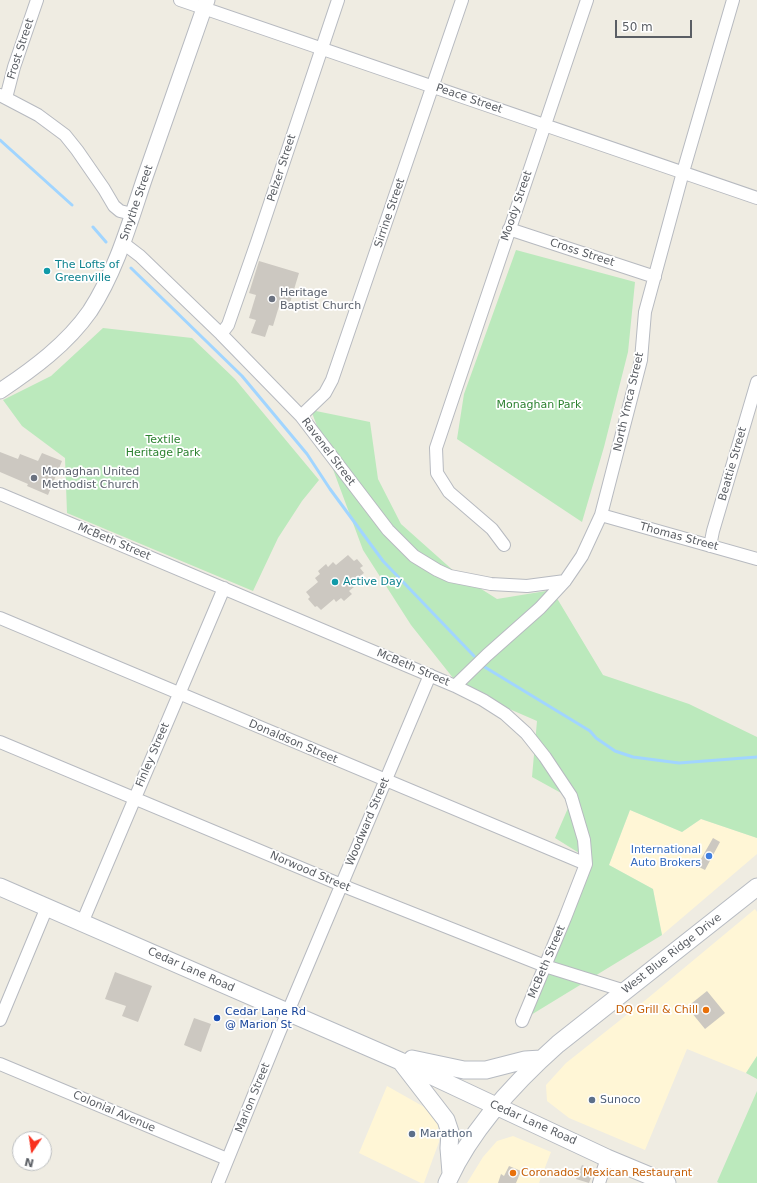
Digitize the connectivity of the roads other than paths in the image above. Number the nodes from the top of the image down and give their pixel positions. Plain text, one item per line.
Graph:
1 (37, 0) edge
2 (180, 0) edge
3 (338, 0) edge
4 (462, 0) edge
5 (586, 0) edge
6 (733, 0) edge
7 (206, 4) edge
8 (322, 48) junction
9 (433, 86) junction
10 (3, 97) edge
11 (544, 126) junction
12 (683, 172) junction
13 (757, 198) edge
14 (132, 214) junction
15 (509, 229) junction
16 (123, 243) junction
17 (655, 277) junction
18 (221, 334) junction
19 (757, 382) edge
20 (0, 391) edge
21 (301, 416) junction
22 (0, 494) edge
23 (601, 515) junction
24 (504, 545) dead end
25 (710, 546) junction
26 (757, 559) edge
27 (565, 581) junction
28 (224, 588) junction
29 (0, 618) edge
30 (430, 675) junction
31 (455, 686) junction
32 (179, 694) junction
33 (0, 742) edge
34 (386, 781) junction
35 (134, 799) junction
36 (586, 864) junction
37 (342, 885) junction
38 (0, 887) edge
39 (757, 887) edge
40 (47, 907) junction
41 (82, 922) junction
42 (545, 966) junction
43 (625, 991) junction
44 (288, 1013) junction
45 (0, 1020) edge
46 (522, 1021) dead end
47 (381, 1053) junction
48 (541, 1059) junction
49 (400, 1061) junction
50 (0, 1064) edge
51 (497, 1107) junction
52 (606, 1158) junction
53 (228, 1159) junction
54 (449, 1178) edge
55 (218, 1183) edge
56 (599, 1183) edge
57 (667, 1183) edge

1 - 10 street, Frost Street
2 - 7 street, Peace Street
3 - 8 street, Pelzer Street
4 - 9 street, Sirrine Street
5 - 11 street, Moody Street
6 - 12 street, North Ymca Street
7 - 8 street, Peace Street
7 - 14 street, Smythe Street
8 - 9 street, Peace Street
8 - 18 street, Pelzer Street
9 - 11 street, Peace Street
9 - 21 street, Sirrine Street
10 - 14 street
11 - 12 street, Peace Street
11 - 15 street, Moody Street
12 - 13 street, Peace Street
12 - 17 street, North Ymca Street
14 - 16 street, Smythe Street
15 - 17 street, Cross Street
15 - 24 street, Moody Street
16 - 18 street, Ravenel Street
16 - 20 street, Smythe Street
17 - 23 street, North Ymca Street
18 - 21 street, Ravenel Street
19 - 25 street, Beattie Street
21 - 27 street, Ravenel Street
22 - 28 street, McBeth Street
23 - 25 street, Thomas Street
23 - 27 street, North Ymca Street
25 - 26 street, Thomas Street
27 - 31 street, North Ymca Street
28 - 30 street, McBeth Street
28 - 32 street, Finley Street
29 - 32 street, Donaldson Street
30 - 31 street, McBeth Street
30 - 34 street, Woodward Street
31 - 36 street, McBeth Street
32 - 34 street, Donaldson Street
32 - 35 street, Finley Street
33 - 35 street, Norwood Street
34 - 36 street, Donaldson Street
34 - 37 street, Woodward Street
35 - 37 street, Norwood Street
35 - 41 street, Finley Street
36 - 42 street, McBeth Street
37 - 42 street, Norwood Street
37 - 44 street, Woodward Street
38 - 40 main road, Cedar Lane Road
39 - 43 main road, West Blue Ridge Drive
40 - 41 main road, Cedar Lane Road
40 - 45 street
41 - 44 main road, Cedar Lane Road
42 - 43 street, Norwood Street
42 - 46 street, McBeth Street
43 - 48 main road, West Blue Ridge Drive
44 - 47 main road, Cedar Lane Road
44 - 53 street, Marion Street
47 - 48 main road, Cedar Lane Road
47 - 49 main road, Cedar Lane Road
48 - 51 main road, West Blue Ridge Drive
49 - 51 main road, Cedar Lane Road
49 - 54 main road, Cedar Lane Road
50 - 53 street, Colonial Avenue
51 - 52 main road, Cedar Lane Road
51 - 54 main road, West Blue Ridge Drive
52 - 56 street
52 - 57 main road, Cedar Lane Road
53 - 55 street, Marion Street

